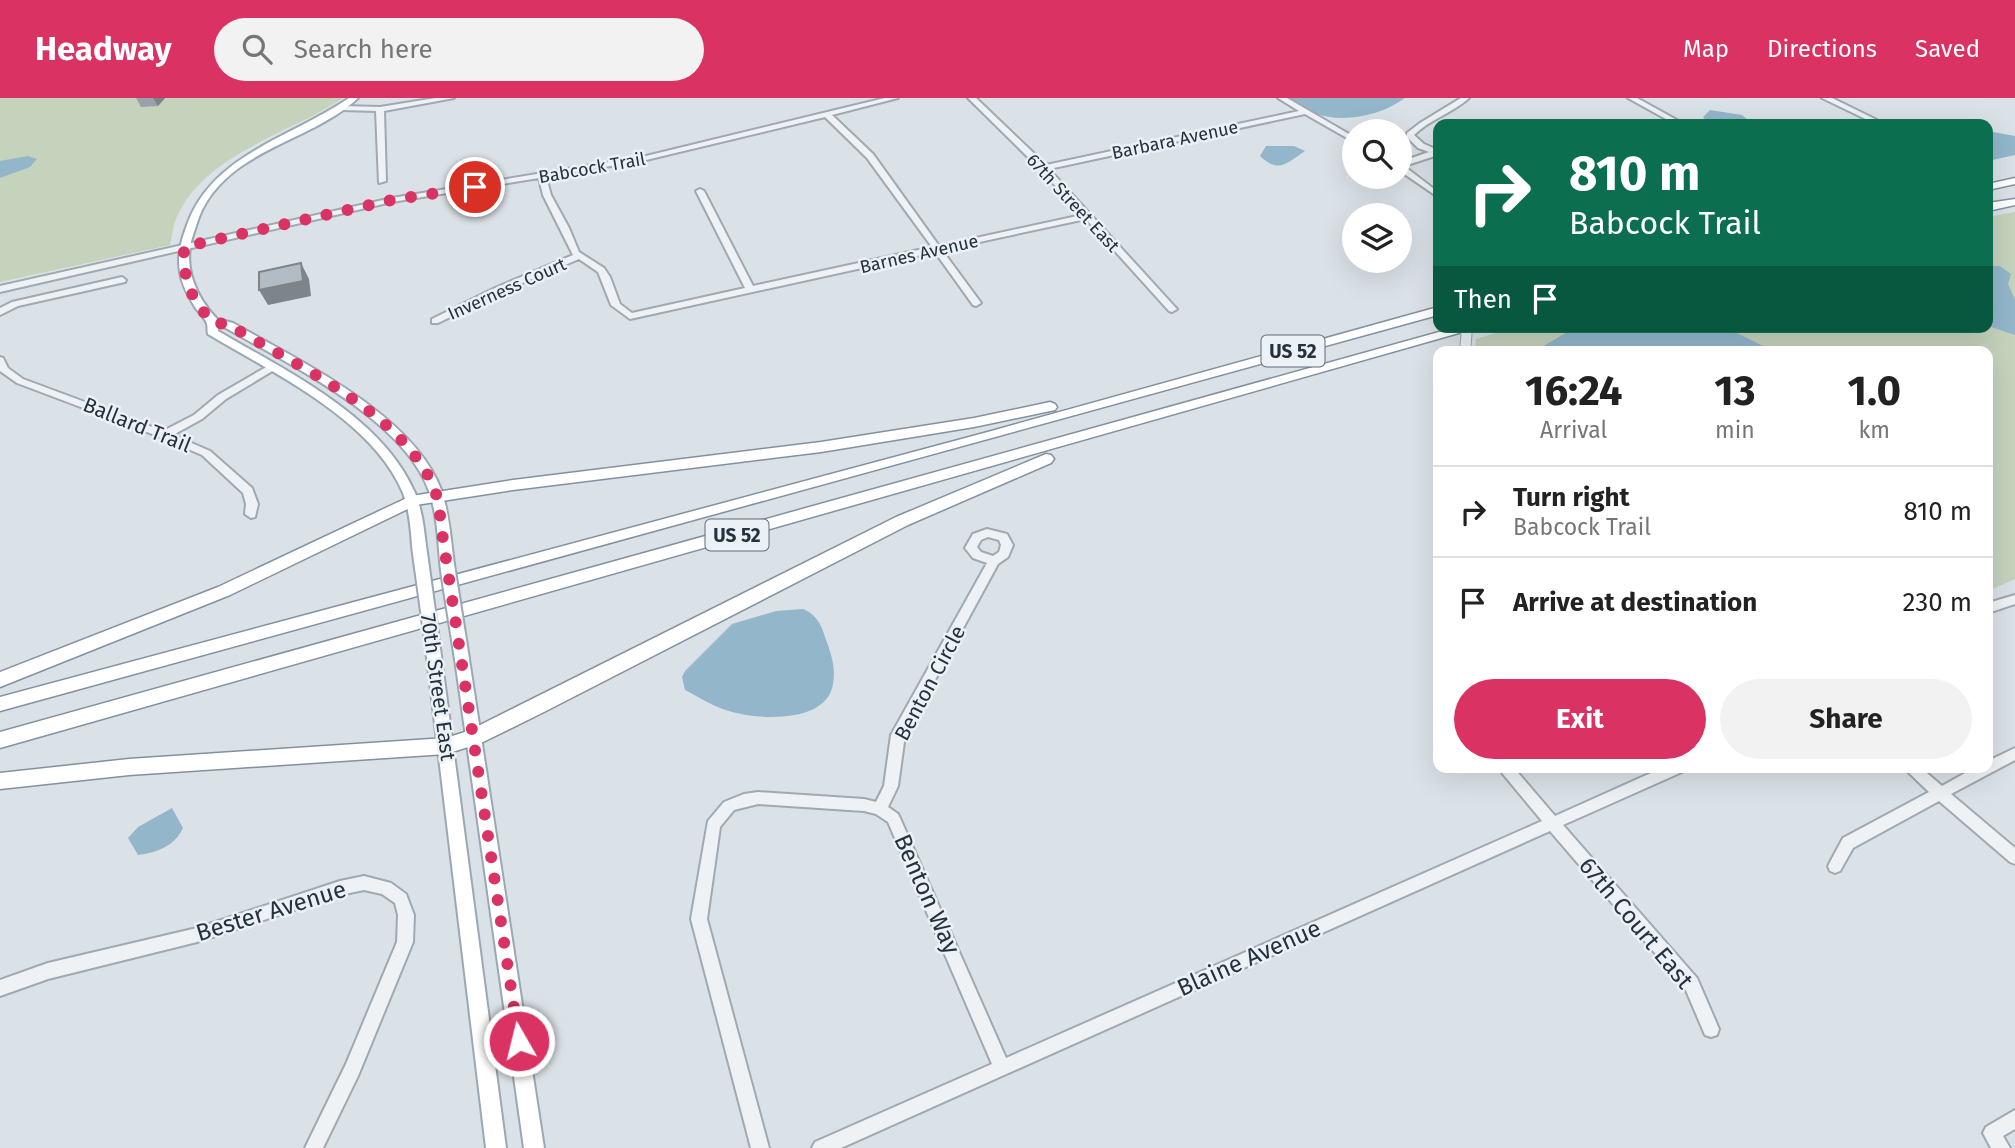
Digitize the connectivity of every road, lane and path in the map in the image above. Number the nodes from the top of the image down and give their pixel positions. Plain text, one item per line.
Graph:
1 (354, 98) edge
2 (450, 98) edge
3 (894, 98) edge
4 (972, 98) edge
5 (1282, 98) edge
6 (1465, 98) edge
7 (1632, 98) edge
8 (1826, 98) edge
9 (342, 108) junction
10 (380, 109) junction
11 (1306, 112) junction
12 (827, 115) junction
13 (1671, 119) edge
14 (1870, 119) edge
15 (1342, 133) edge
16 (1433, 151) edge
17 (1433, 154) edge
18 (1412, 162) edge
19 (1044, 168) junction
20 (1412, 175) edge
21 (542, 176) junction
22 (382, 181) dead end
23 (2015, 181) edge
24 (1993, 186) edge
25 (700, 191) dead end
26 (1433, 191) edge
27 (2015, 202) edge
28 (1993, 206) edge
29 (1087, 216) junction
30 (184, 247) junction
31 (937, 249) junction
32 (579, 256) junction
33 (122, 279) dead end
34 (0, 289) edge
35 (751, 291) junction
36 (976, 303) dead end
37 (1172, 309) dead end
38 (0, 312) edge
39 (1433, 312) edge
40 (435, 321) dead end
41 (213, 322) junction
42 (1453, 333) edge
43 (0, 360) edge
44 (271, 368) junction
45 (1147, 390) junction
46 (1133, 424) junction
47 (164, 435) junction
48 (436, 495) junction
49 (411, 502) junction
50 (251, 514) dead end
51 (994, 561) dead end
52 (2015, 598) edge
53 (1993, 606) edge
54 (0, 680) edge
55 (0, 704) edge
56 (474, 737) junction
57 (0, 740) edge
58 (446, 746) junction
59 (2015, 754) edge
60 (1993, 765) edge
61 (1509, 773) edge
62 (1666, 773) edge
63 (1917, 773) edge
64 (1978, 773) edge
65 (0, 781) edge
66 (1939, 792) junction
67 (880, 809) junction
68 (1552, 824) junction
69 (2015, 857) edge
70 (1835, 866) dead end
71 (0, 988) edge
72 (1711, 1029) dead end
73 (1002, 1068) junction
74 (2015, 1119) edge
75 (314, 1148) edge
76 (496, 1148) edge
77 (534, 1148) edge
78 (760, 1148) edge
79 (821, 1148) edge
80 (2001, 1148) edge

1 - 9 main road, 70th Street East
2 - 10 street
3 - 12 street, Babcock Trail
4 - 19 street, 67th Street East
5 - 11 street
6 - 16 street
7 - 13 street
8 - 14 street
9 - 10 street
9 - 30 main road, 70th Street East
10 - 22 street
11 - 15 street
11 - 19 street, Barbara Avenue
12 - 21 street, Babcock Trail
12 - 31 street
17 - 18 street
19 - 29 street, 67th Street East
20 - 26 street
21 - 30 street, Babcock Trail
21 - 32 street
23 - 24 highway
25 - 35 street
27 - 28 highway
29 - 31 street, Barnes Avenue
29 - 37 street, 67th Street East
30 - 34 street, Babcock Trail
30 - 41 main road, 70th Street East
31 - 35 street, Barnes Avenue
31 - 36 street
32 - 35 street, Barnes Avenue
32 - 40 street, Inverness Court
33 - 38 street
39 - 45 highway, US 52
41 - 44 main road, 70th Street East
41 - 48 main road, 70th Street East
42 - 46 highway, US 52
43 - 47 street, Ballard Trail
44 - 47 street
44 - 49 main road, 70th Street East
45 - 48 highway
45 - 55 highway, US 52
46 - 56 highway
46 - 57 highway, US 52
47 - 50 street, Ballard Trail
48 - 49 highway
48 - 56 main road, 70th Street East, bridge
49 - 54 highway
49 - 58 main road, 70th Street East, bridge
51 - 67 street, Benton Circle
52 - 53 street
56 - 58 highway
56 - 77 main road, 70th Street East
58 - 65 highway
58 - 76 main road, 70th Street East
59 - 60 street
61 - 68 street, 67th Court East
62 - 68 street, Blaine Avenue
63 - 66 street
64 - 66 street
66 - 69 street
66 - 70 street
67 - 73 street, Benton Way
67 - 78 street
68 - 72 street, 67th Court East
68 - 73 street, Blaine Avenue
71 - 75 street, Bester Avenue
73 - 79 street, Blaine Avenue
74 - 80 street

